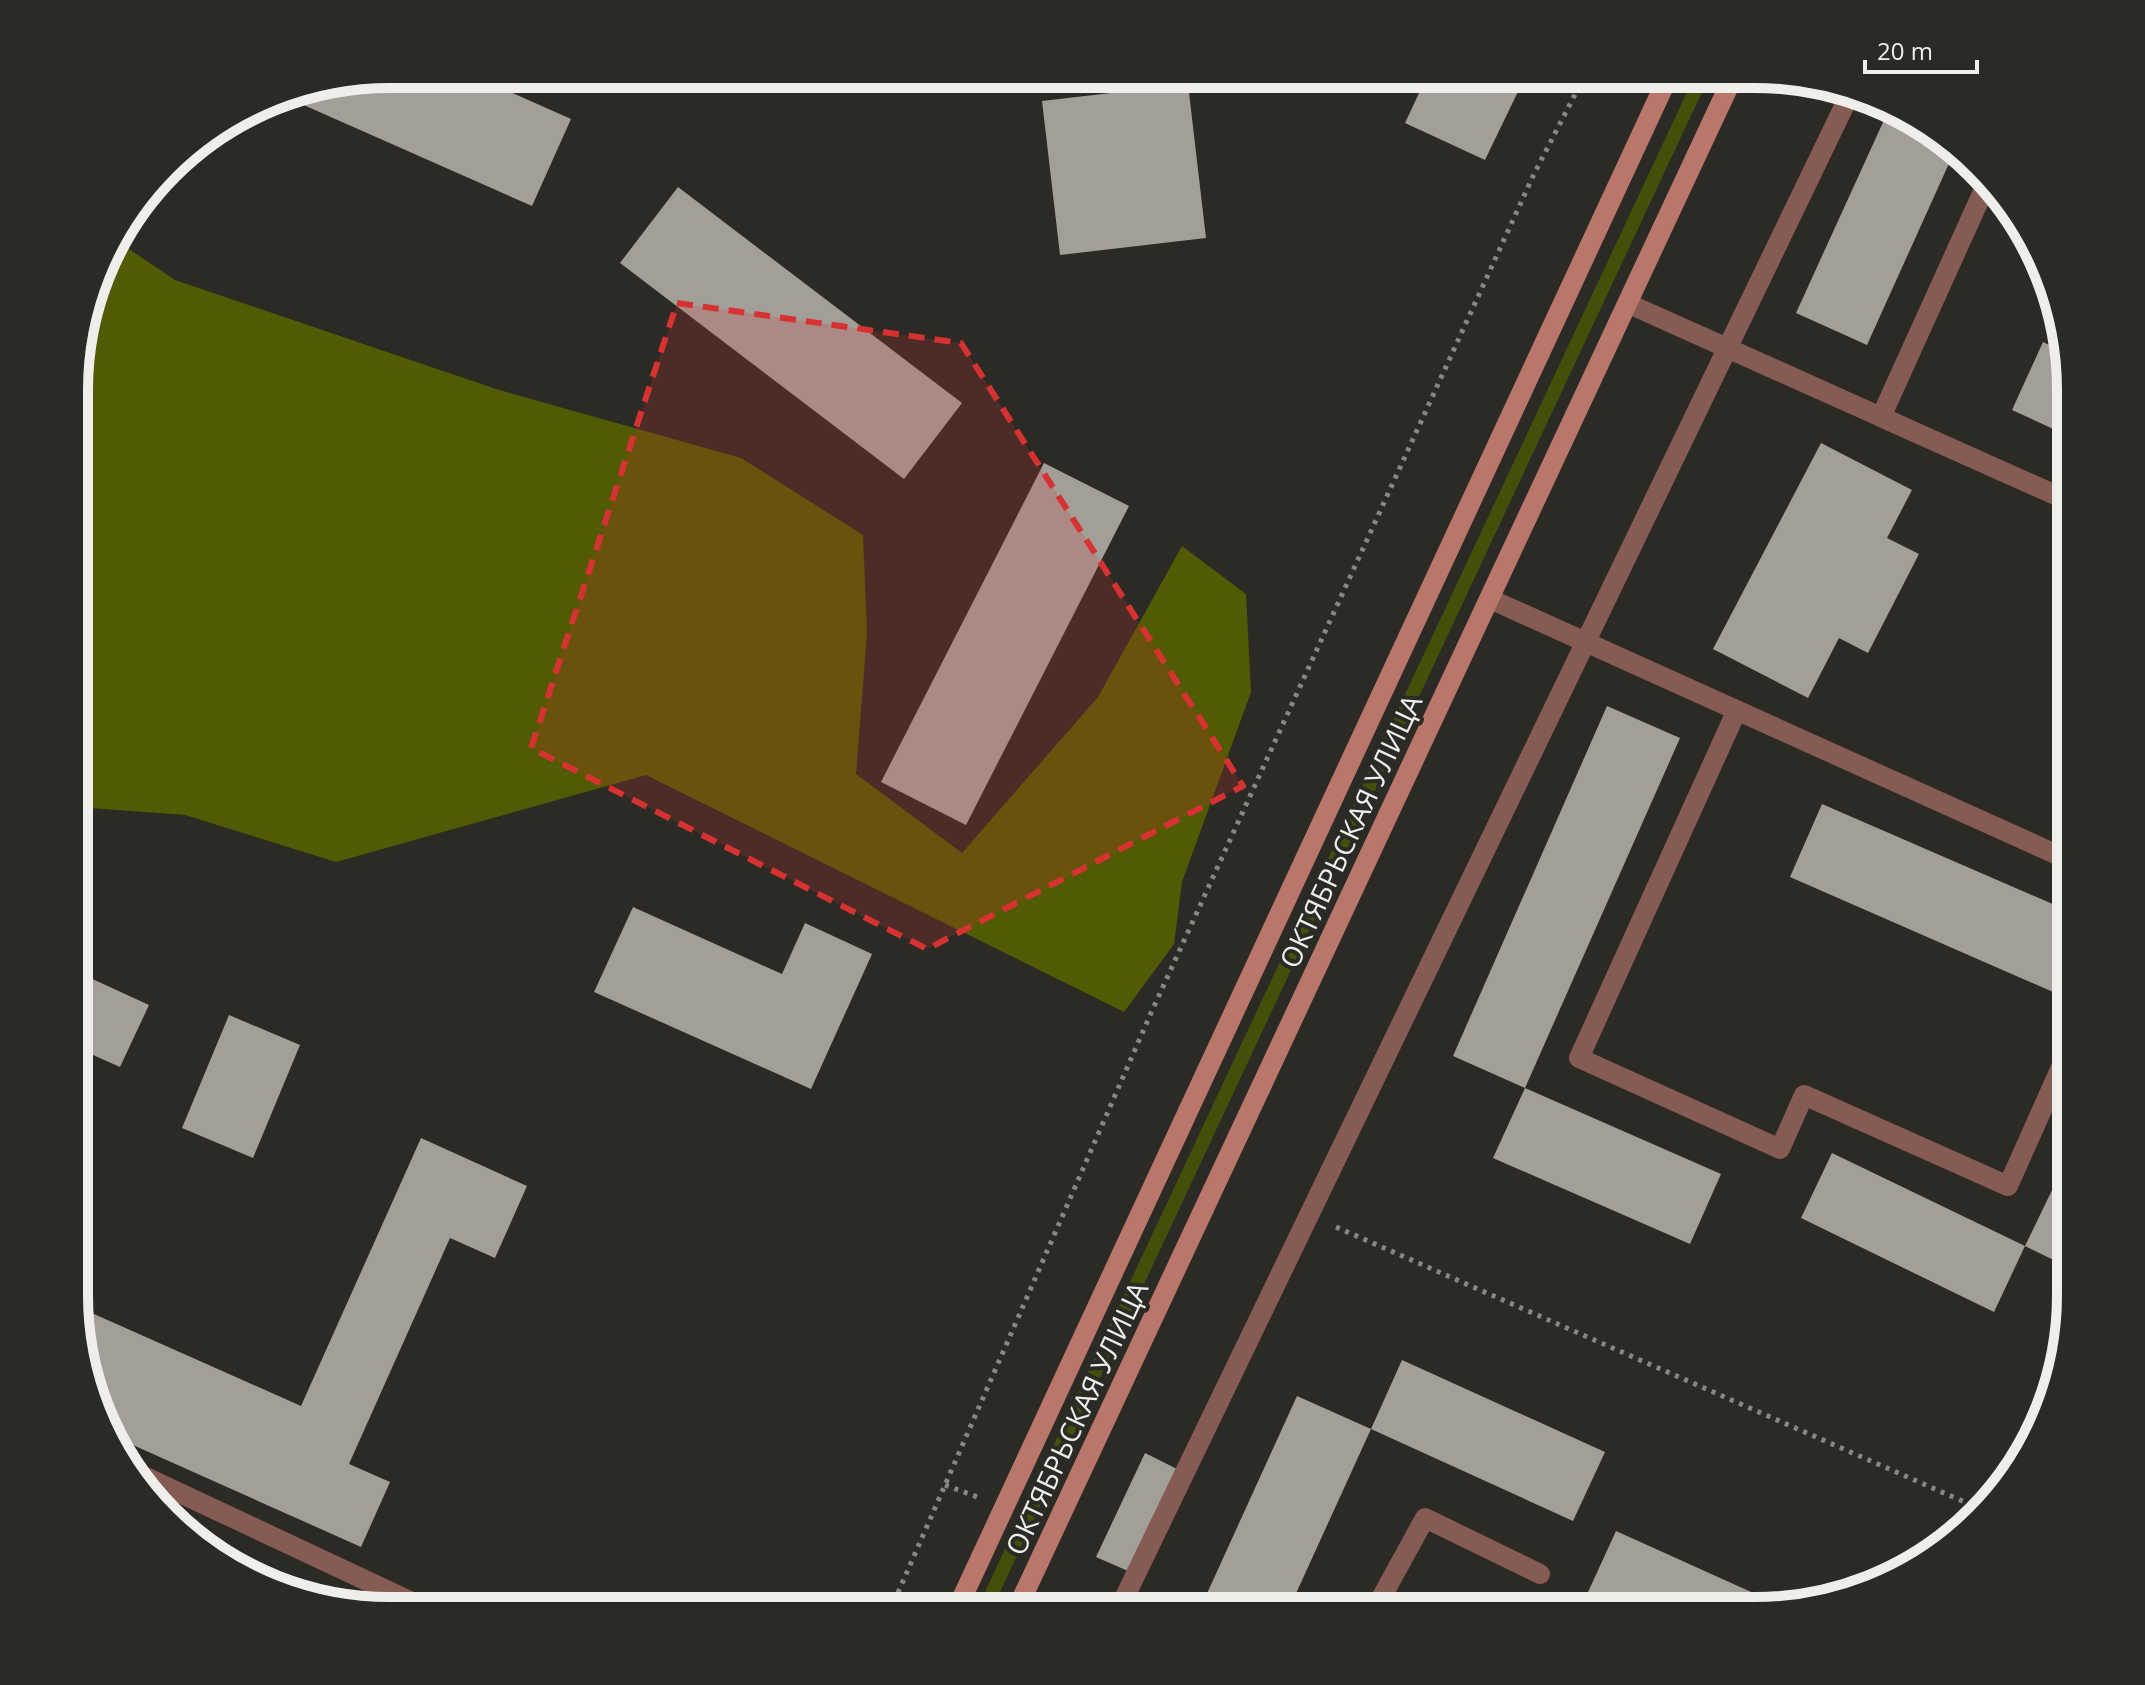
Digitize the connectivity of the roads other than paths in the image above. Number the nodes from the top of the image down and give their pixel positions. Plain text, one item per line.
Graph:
1 (1663, 88) edge
2 (1728, 88) edge
3 (1846, 102) edge
4 (1983, 192) edge
5 (1629, 304) junction
6 (1729, 348) junction
7 (1881, 417) junction
8 (2057, 496) edge
9 (1490, 599) junction
10 (1584, 642) junction
11 (1737, 710) junction
12 (2057, 855) edge
13 (2057, 1076) edge
14 (150, 1479) edge
15 (1540, 1574) dead end
16 (401, 1597) edge
17 (962, 1597) edge
18 (1023, 1597) edge
19 (1125, 1597) edge
20 (1382, 1597) edge

1 - 17 main road, ОКТЯБРЬСКАЯ УЛИЦА
2 - 5 main road, ОКТЯБРЬСКАЯ УЛИЦА
3 - 6 lane
4 - 7 lane
5 - 6 lane
5 - 9 main road, ОКТЯБРЬСКАЯ УЛИЦА
6 - 7 lane
6 - 10 lane
7 - 8 lane
9 - 10 lane
9 - 18 main road, ОКТЯБРЬСКАЯ УЛИЦА
10 - 11 lane
10 - 19 lane
11 - 12 lane
11 - 13 lane
14 - 16 lane
15 - 20 lane

